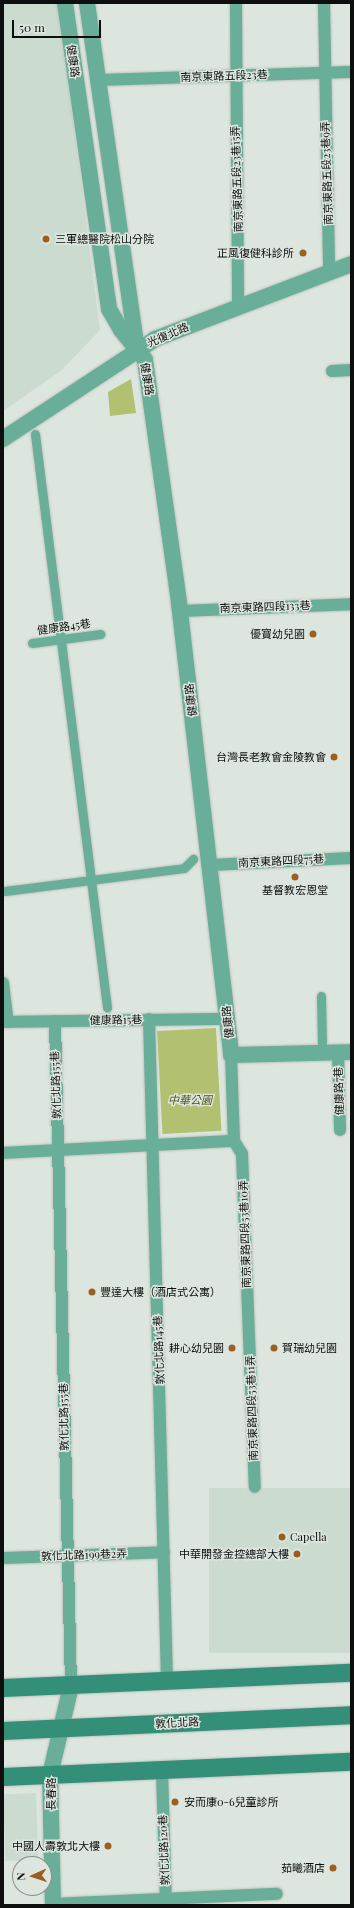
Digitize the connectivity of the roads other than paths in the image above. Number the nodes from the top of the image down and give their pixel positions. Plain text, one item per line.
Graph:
1 (65, 3) edge
2 (87, 3) edge
3 (236, 3) edge
4 (324, 3) edge
5 (351, 72) edge
6 (325, 73) junction
7 (234, 75) junction
8 (97, 80) junction
9 (351, 264) edge
10 (329, 273) junction
11 (238, 307) junction
12 (137, 348) junction
13 (351, 370) edge
14 (332, 371) dead end
15 (35, 434) dead end
16 (3, 439) edge
17 (351, 604) edge
18 (180, 611) junction
19 (100, 634) dead end
20 (61, 640) junction
21 (32, 644) dead end
22 (351, 858) edge
23 (193, 859) dead end
24 (211, 865) junction
25 (91, 879) junction
26 (5, 891) dead end
27 (3, 983) edge
28 (321, 996) dead end
29 (107, 1006) dead end
30 (148, 1019) junction
31 (228, 1019) junction
32 (54, 1021) junction
33 (6, 1022) edge
34 (322, 1045) dead end
35 (345, 1052) edge
36 (231, 1055) junction
37 (340, 1130) dead end
38 (234, 1141) junction
39 (152, 1145) junction
40 (58, 1149) junction
41 (3, 1153) edge
42 (249, 1328) joint
43 (255, 1487) dead end
44 (164, 1552) junction
45 (67, 1556) junction
46 (3, 1558) edge
47 (351, 1673) edge
48 (167, 1681) junction
49 (72, 1686) junction
50 (3, 1688) edge
51 (351, 1715) edge
52 (61, 1728) junction
53 (3, 1731) edge
54 (351, 1762) edge
55 (162, 1770) junction
56 (50, 1775) junction
57 (3, 1777) edge
58 (277, 1894) dead end
59 (166, 1902) edge
60 (53, 1905) edge

1 - 12 street, 健康路
2 - 8 street, 健康路
3 - 7 street, 南京東路五段23巷15弄
4 - 6 street, 南京東路五段23巷9弄
5 - 6 street, 南京東路五段23巷
6 - 7 street, 南京東路五段23巷
6 - 10 street, 南京東路五段23巷9弄
7 - 8 street, 南京東路五段23巷
7 - 11 street, 南京東路五段23巷15弄
8 - 12 street, 健康路
9 - 10 street, 光復北路
10 - 11 street, 光復北路
11 - 12 street, 光復北路
12 - 16 street, 光復北路
12 - 18 street, 健康路
13 - 14 street
15 - 20 street
17 - 18 street, 南京東路四段133巷
18 - 24 street, 健康路
19 - 20 street, 健康路45巷
20 - 21 street, 健康路45巷
20 - 25 street
22 - 24 street, 南京東路四段75巷
23 - 25 street
24 - 31 street, 健康路
25 - 26 street
25 - 29 street
27 - 33 street
28 - 34 street
30 - 31 street, 健康路15巷
30 - 32 street, 健康路15巷
30 - 39 street, 敦化北路145巷
31 - 36 street, 健康路
32 - 33 street, 健康路15巷
32 - 40 street, 敦化北路155巷
35 - 36 street
35 - 37 street, 健康路7巷
36 - 38 street, 健康路
38 - 39 street
38 - 42 street, 南京東路四段53巷10弄
39 - 40 street
39 - 44 street, 敦化北路145巷
40 - 41 street
40 - 45 street, 敦化北路155巷
42 - 43 street, 南京東路四段53巷11弄
44 - 45 street, 敦化北路199巷2弄
44 - 48 street, 敦化北路145巷
45 - 46 street, 敦化北路199巷2弄
45 - 49 street, 敦化北路155巷
47 - 48 main road
48 - 49 main road
49 - 50 main road
49 - 52 street, 長春路
51 - 52 main road, 敦化北路
52 - 53 main road, 敦化北路
52 - 56 street, 長春路
54 - 55 main road
55 - 56 main road
55 - 59 street, 敦化北路120巷
56 - 57 main road
56 - 60 street, 長春路
58 - 59 street
59 - 60 street

